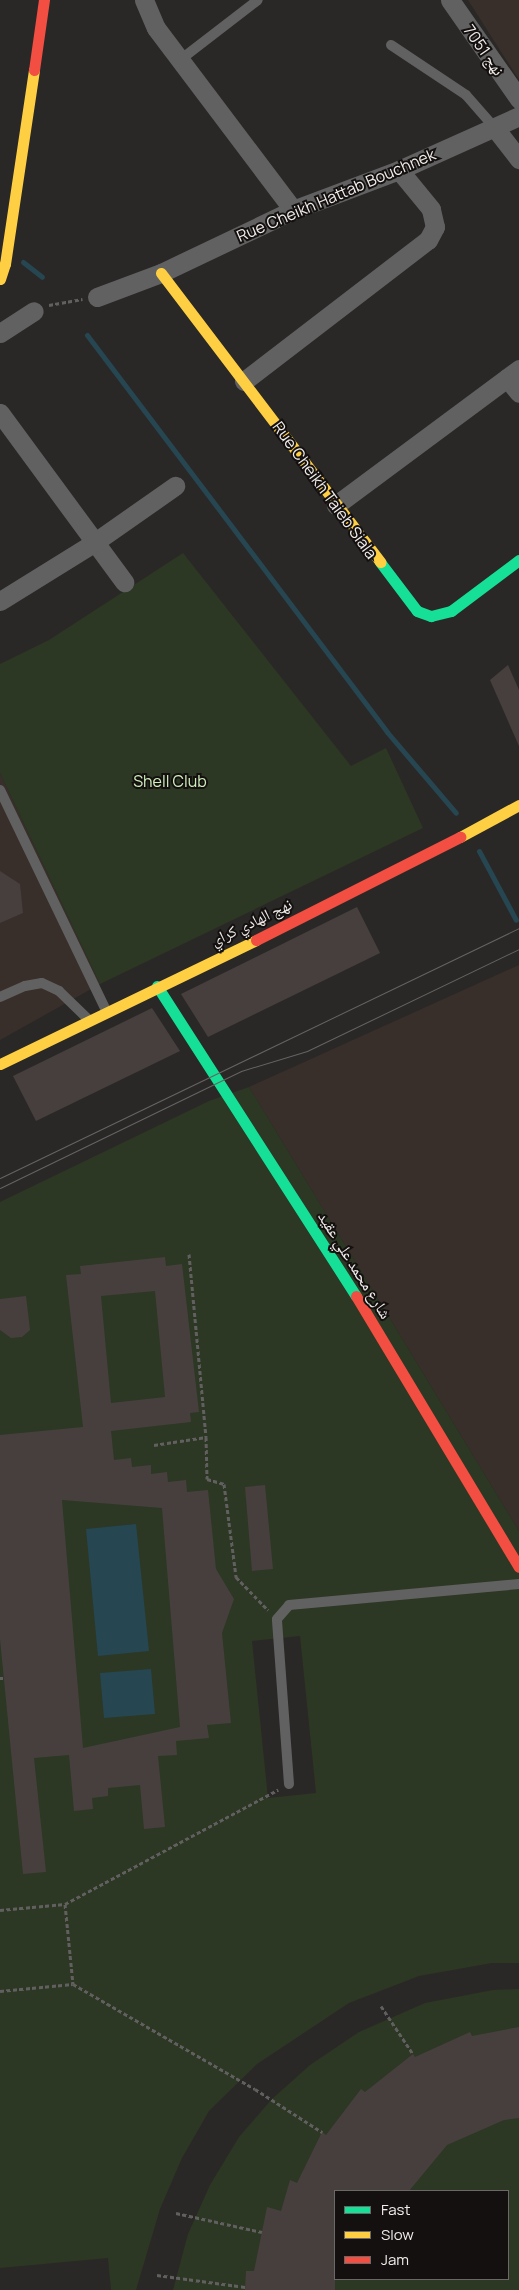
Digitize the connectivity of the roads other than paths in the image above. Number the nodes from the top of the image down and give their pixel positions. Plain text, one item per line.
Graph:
1 (44, 0) edge
2 (144, 0) edge
3 (258, 0) edge
4 (450, 0) edge
5 (391, 45) dead end
6 (180, 60) junction
7 (518, 94) edge
8 (519, 116) edge
9 (494, 128) junction
10 (519, 159) edge
11 (399, 170) junction
12 (13, 202) junction
13 (292, 210) junction
14 (0, 231) edge
15 (161, 273) junction
16 (0, 279) edge
17 (98, 296) road end
18 (34, 311) road end
19 (0, 333) edge
20 (513, 373) edge
21 (244, 382) junction
22 (519, 393) edge
23 (0, 413) edge
24 (175, 486) dead end
25 (336, 504) junction
26 (95, 542) junction
27 (519, 560) edge
28 (124, 582) dead end
29 (0, 601) edge
30 (0, 790) edge
31 (519, 805) edge
32 (519, 818) edge
33 (452, 842) junction
34 (157, 986) junction
35 (0, 997) edge
36 (106, 1010) junction
37 (89, 1020) junction
38 (63, 1032) junction
39 (0, 1057) edge
40 (0, 1064) edge
41 (519, 1567) edge
42 (519, 1584) edge
43 (289, 1784) road end

1 - 12 main road
2 - 6 street
3 - 6 lane
4 - 7 street, نهج 7051
5 - 9 lane
6 - 13 street
8 - 9 street, Rue Cheikh Hattab Bouchnek
9 - 10 street
9 - 11 street, Rue Cheikh Hattab Bouchnek
11 - 13 street, Rue Cheikh Hattab Bouchnek
11 - 21 street
12 - 14 main road
12 - 16 main road
13 - 15 street, Rue Cheikh Hattab Bouchnek
15 - 17 street, Rue Cheikh Hattab Bouchnek
15 - 21 main road, Rue Cheikh Taieb Siala
18 - 19 street
20 - 22 street
20 - 25 street
21 - 25 main road, Rue Cheikh Taieb Siala
23 - 26 street
24 - 26 street
25 - 27 main road, Rue Cheikh Taieb Siala
26 - 28 street
26 - 29 street
30 - 36 lane
31 - 33 main road, نهج الهادي كراي
32 - 33 main road, نهج الهادي كراي
33 - 34 main road, نهج الهادي كراي
34 - 36 main road, نهج الهادي كراي
34 - 41 main road, شارع محمد علي عقيد
35 - 37 lane
36 - 37 main road, نهج الهادي كراي
37 - 38 main road, نهج الهادي كراي
38 - 39 main road, نهج الهادي كراي
38 - 40 main road, نهج الهادي كراي
42 - 43 lane

